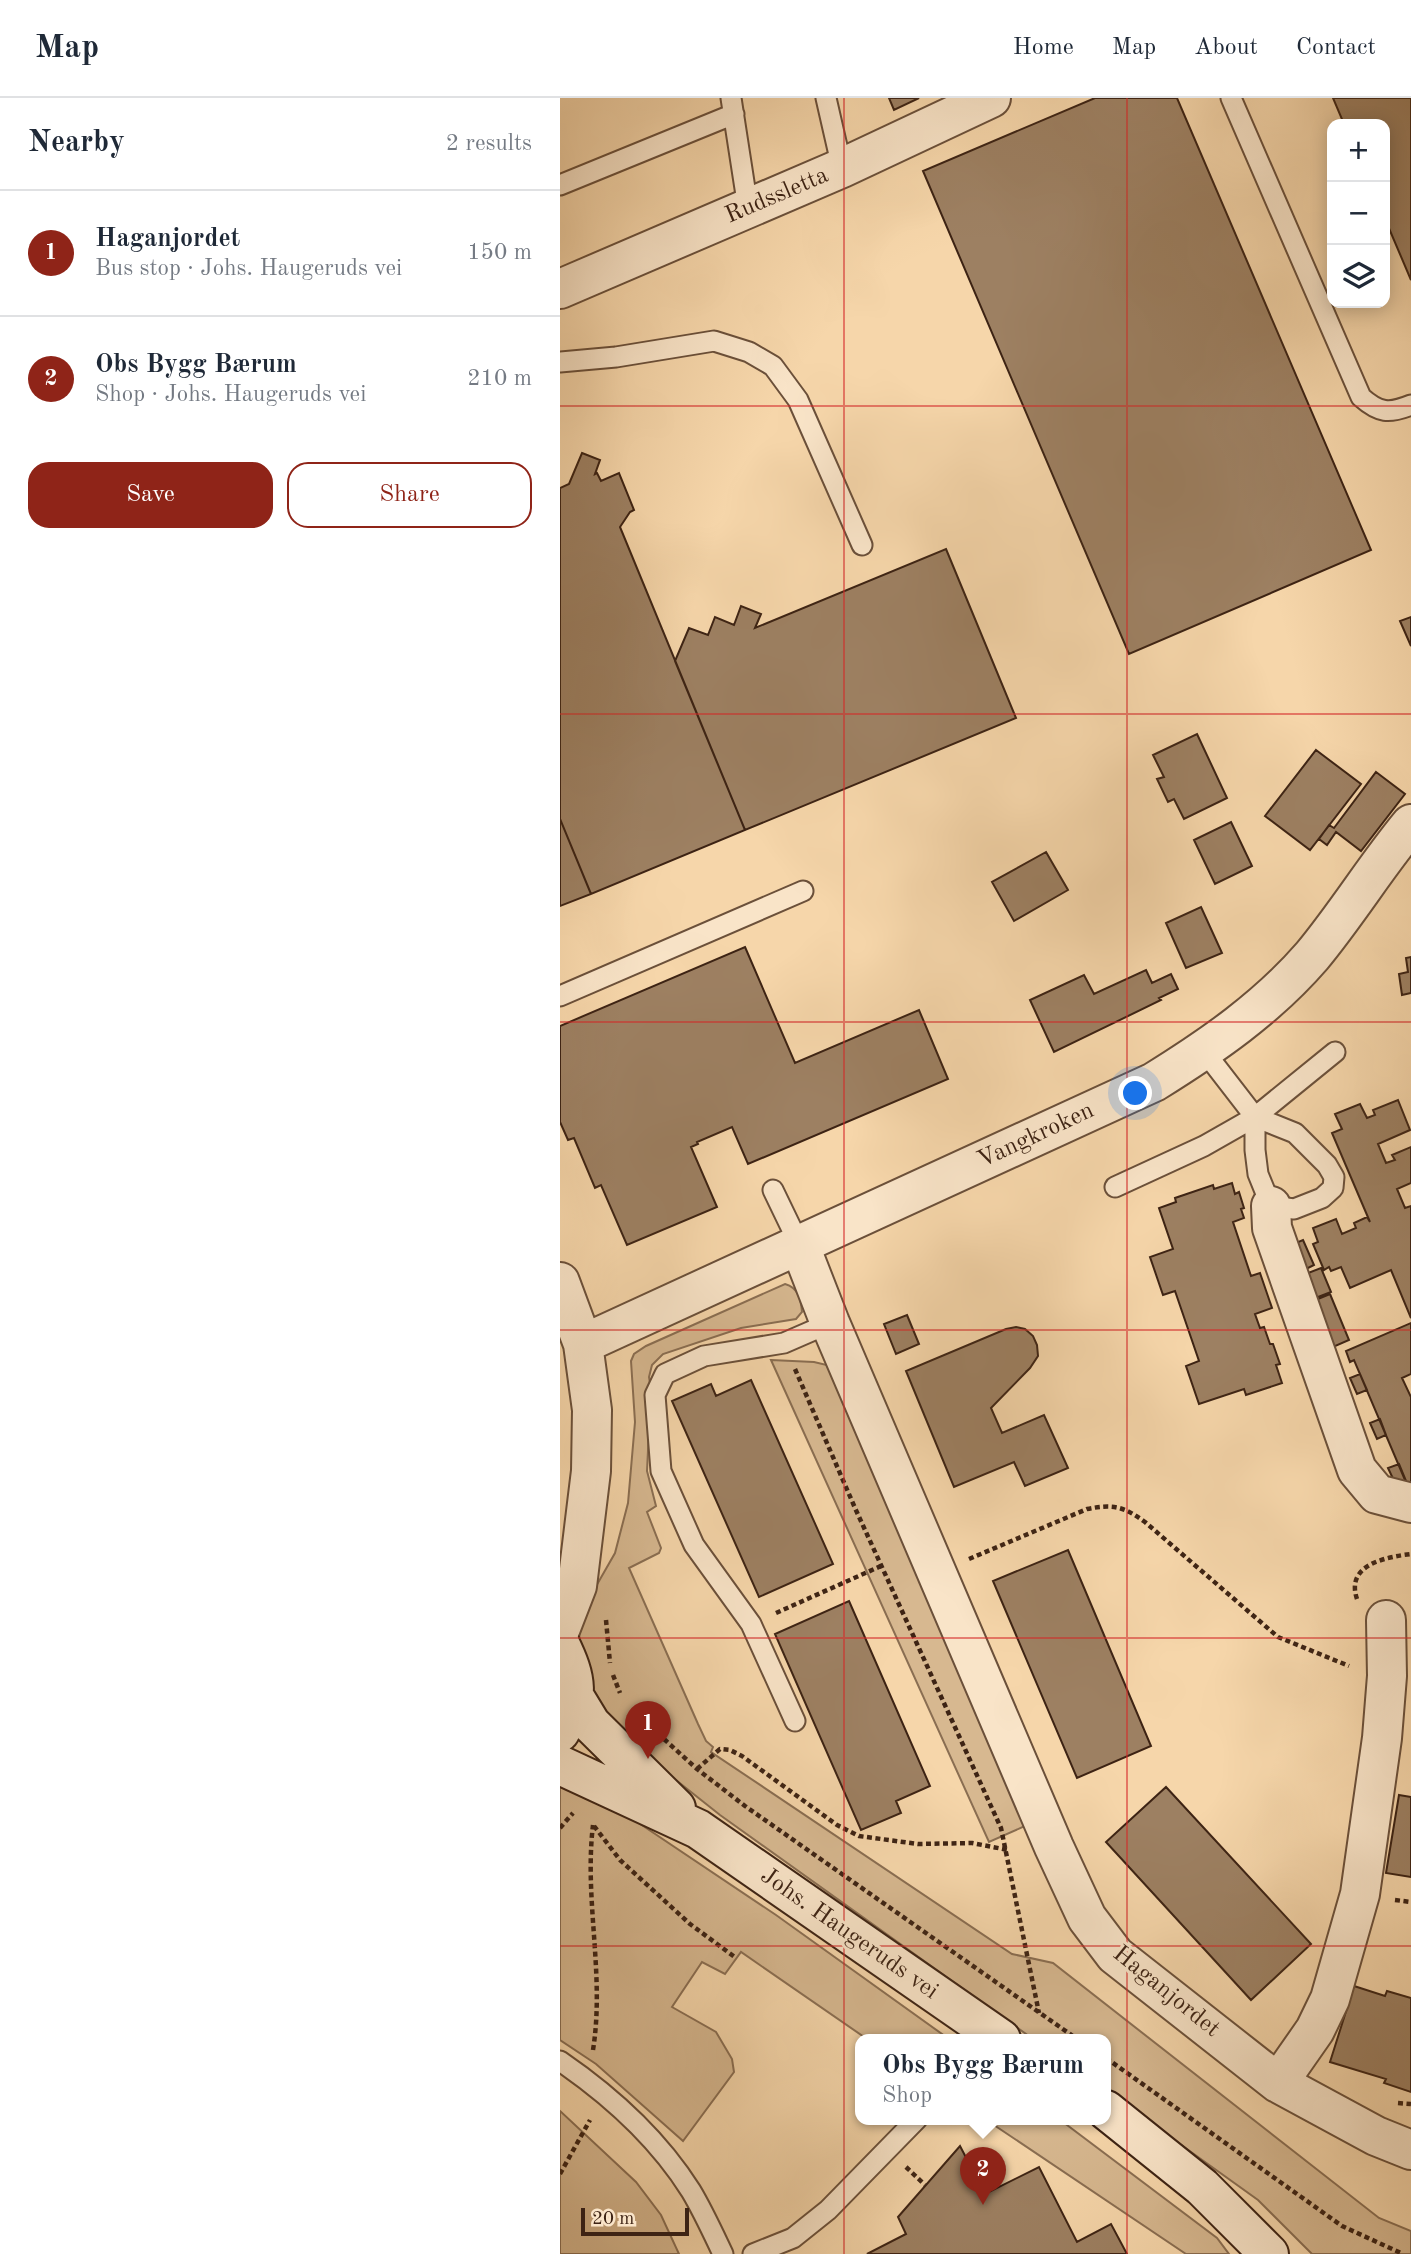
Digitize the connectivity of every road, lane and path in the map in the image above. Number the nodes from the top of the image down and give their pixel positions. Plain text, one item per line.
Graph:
1 (826, 98) edge
2 (991, 98) edge
3 (1231, 98) edge
4 (733, 106) edge
5 (842, 168) junction
6 (560, 185) edge
7 (748, 208) junction
8 (560, 289) edge
9 (560, 362) edge
10 (1411, 405) edge
11 (862, 545) dead end
12 (1411, 824) edge
13 (803, 891) dead end
14 (560, 996) edge
15 (1204, 1051) junction
16 (1335, 1052) dead end
17 (1255, 1117) junction
18 (1115, 1187) dead end
19 (774, 1190) dead end
20 (1271, 1206) junction
21 (800, 1246) junction
22 (560, 1282) edge
23 (830, 1323) junction
24 (784, 1343) junction
25 (583, 1344) junction
26 (587, 1488) junction
27 (1411, 1503) edge
28 (560, 1535) edge
29 (881, 1566) junction
30 (938, 1572) junction
31 (606, 1613) dead end
32 (1385, 1620) dead end
33 (751, 1624) junction
34 (560, 1630) edge
35 (560, 1644) edge
36 (1387, 1676) junction
37 (574, 1696) junction
38 (621, 1696) dead end
39 (795, 1721) dead end
40 (655, 1731) dead end
41 (560, 1732) edge
42 (560, 1765) edge
43 (697, 1769) junction
44 (589, 1812) dead end
45 (593, 1825) junction
46 (698, 1829) junction
47 (1007, 1850) junction
48 (736, 1958) dead end
49 (1039, 2013) junction
50 (995, 2034) edge
51 (1070, 2034) edge
52 (560, 2060) edge
53 (1111, 2063) edge
54 (587, 2079) junction
55 (1278, 2083) junction
56 (1111, 2115) edge
57 (911, 2125) edge
58 (1411, 2150) edge
59 (560, 2174) edge
60 (797, 2246) edge
61 (723, 2254) edge
62 (752, 2254) edge
63 (1269, 2254) edge
64 (1404, 2254) edge

1 - 5 lane
2 - 5 street, Rudssletta
3 - 10 lane
4 - 6 lane
4 - 7 lane
5 - 7 street, Rudssletta
7 - 8 street, Rudssletta
9 - 11 lane
12 - 15 street, Vangkroken
13 - 14 lane
15 - 17 lane
15 - 21 street, Vangkroken
16 - 17 lane
17 - 18 lane
17 - 20 lane
17 - 20 lane
19 - 21 lane
20 - 27 street
21 - 23 street, Haganjordet
21 - 25 street, Vangkroken
22 - 25 street
23 - 24 lane
23 - 30 street, Haganjordet
24 - 29 path
24 - 33 lane
25 - 26 street
26 - 28 street
26 - 34 street
29 - 33 path
29 - 47 path
30 - 36 path
30 - 55 street, Haganjordet
31 - 38 path
32 - 36 street
33 - 39 lane
35 - 37 street
36 - 55 street
37 - 41 street
37 - 46 street, Johs. Haugeruds vei
40 - 43 path
42 - 46 street, Johs. Haugeruds vei
43 - 47 path
43 - 49 path
44 - 45 path
45 - 48 path
45 - 54 path
46 - 50 street, Johs. Haugeruds vei
47 - 49 path
49 - 51 path
52 - 54 lane
53 - 64 path
54 - 59 path
54 - 61 lane
55 - 58 street, Haganjordet
56 - 63 street
57 - 60 lane
60 - 62 lane

